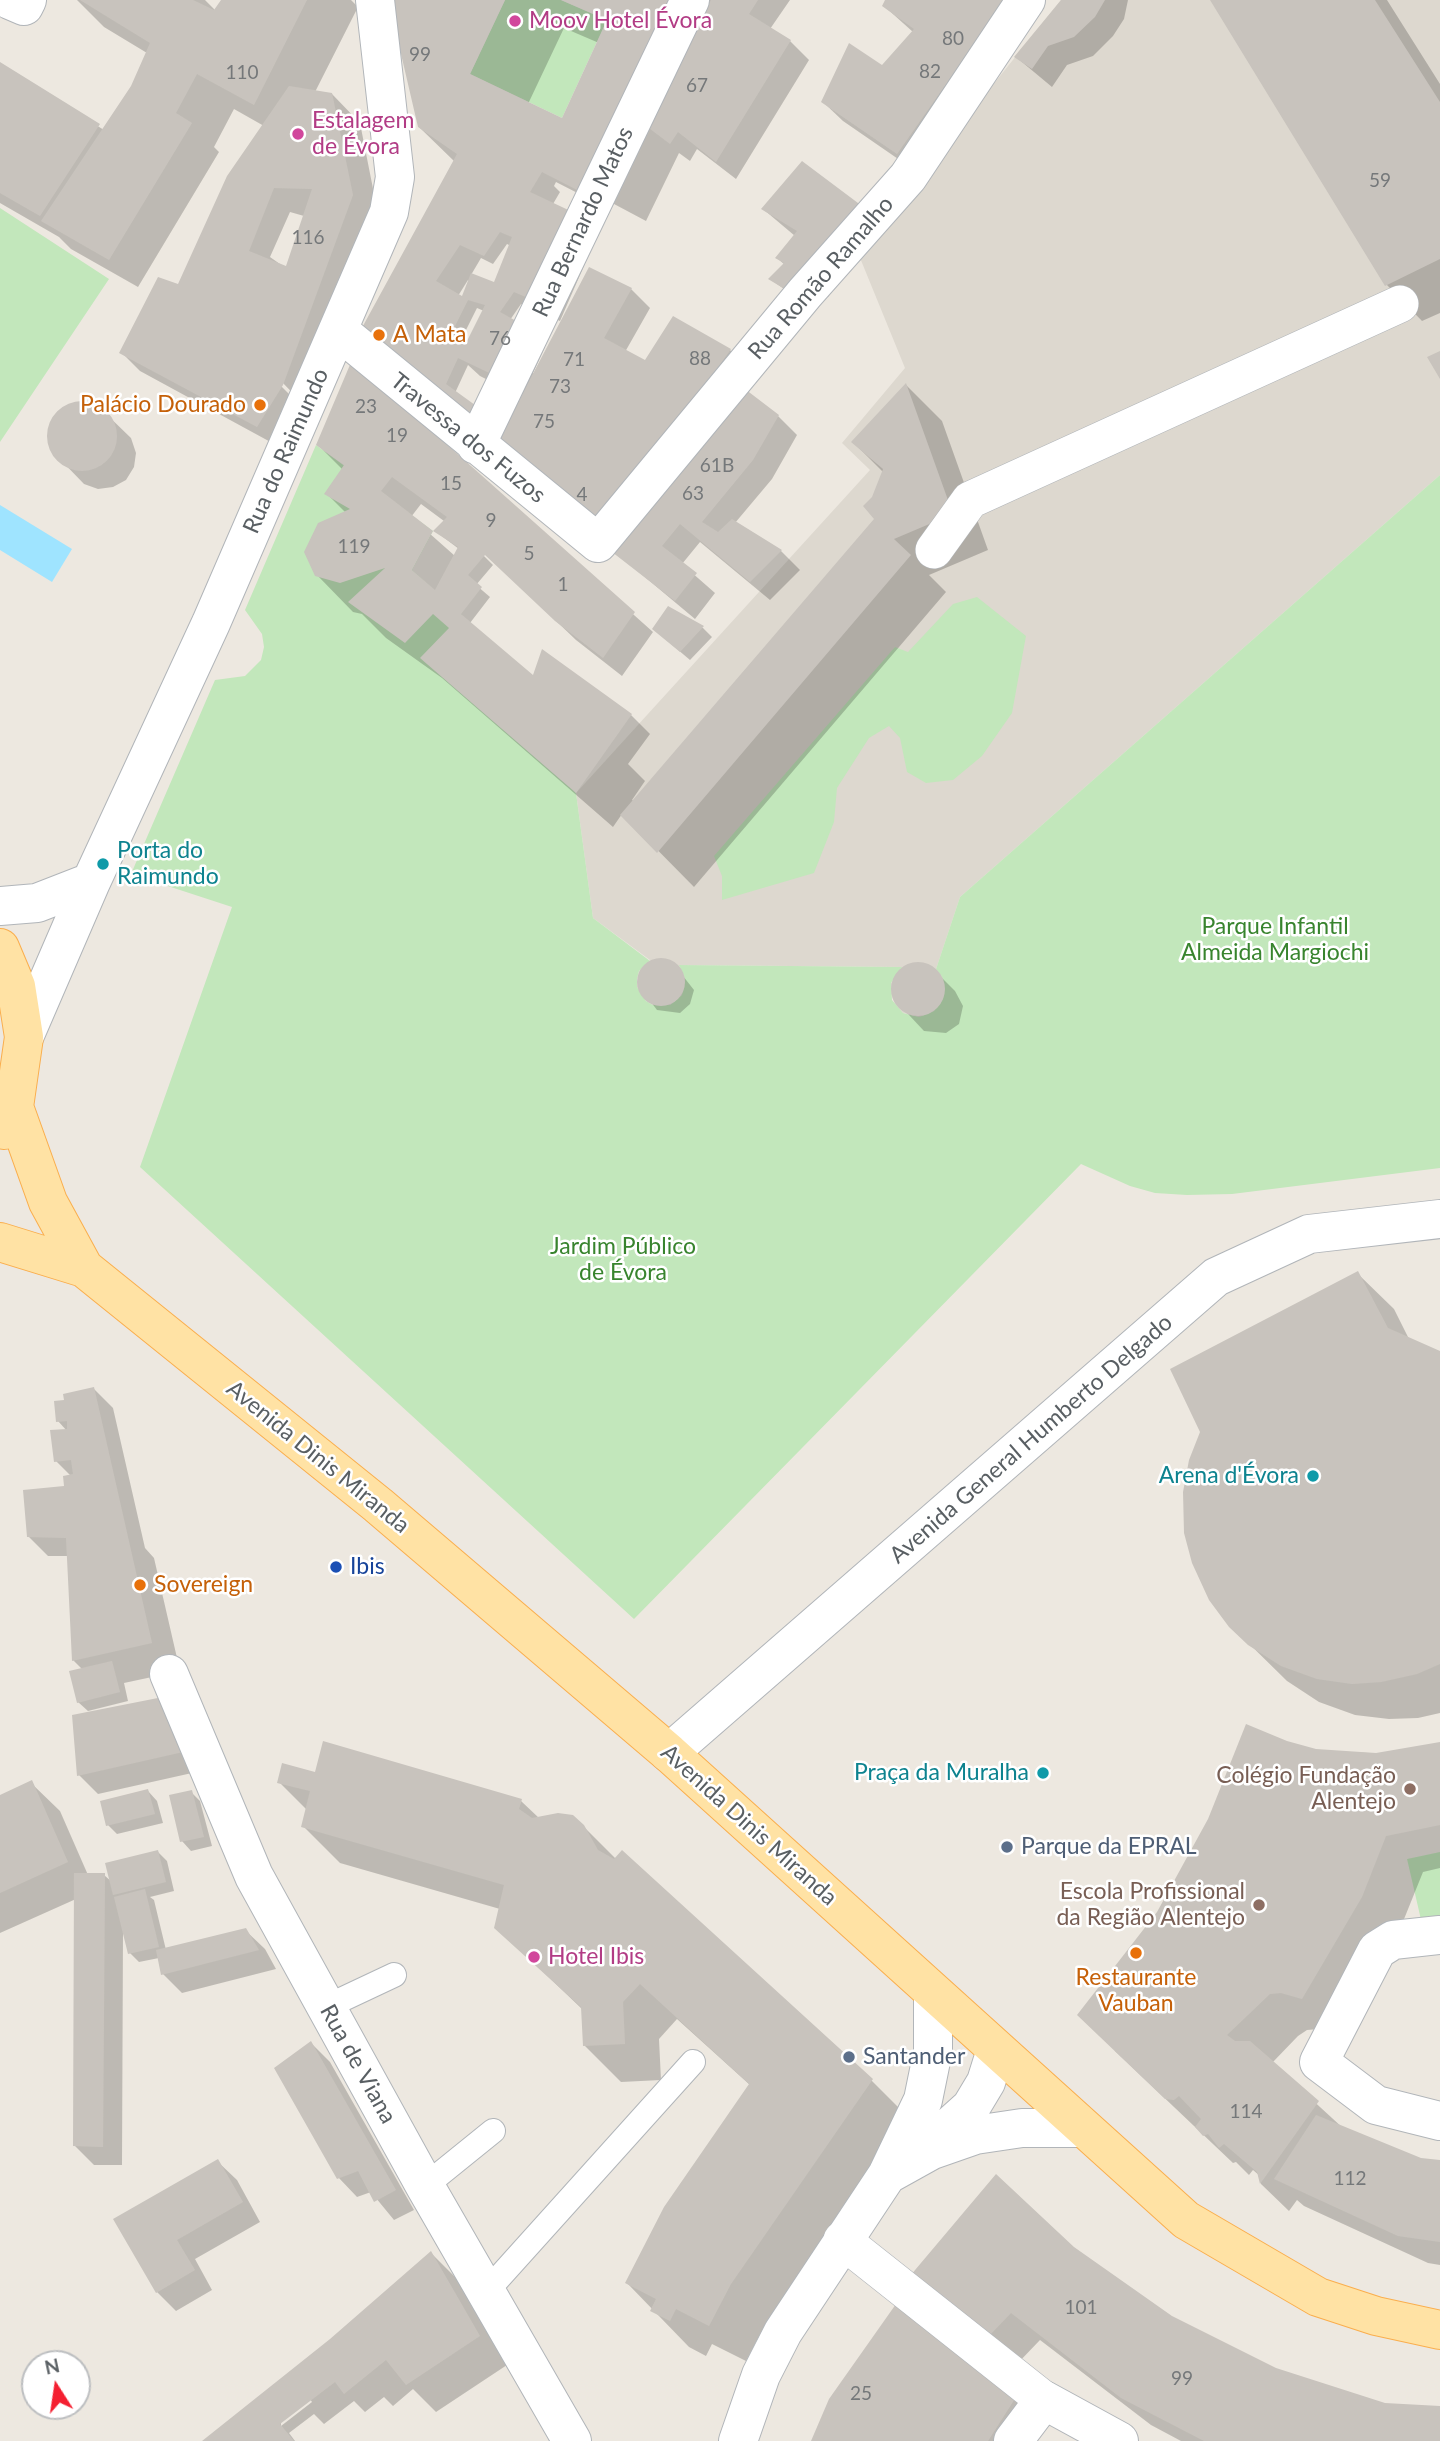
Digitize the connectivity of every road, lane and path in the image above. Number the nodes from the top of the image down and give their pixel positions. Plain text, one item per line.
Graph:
1 (10, 0) edge
2 (27, 0) edge
3 (375, 0) edge
4 (690, 0) edge
5 (1026, 0) edge
6 (1400, 304) dead end
7 (339, 331) junction
8 (476, 445) junction
9 (598, 543) joint
10 (934, 550) dead end
11 (91, 883) junction
12 (0, 906) edge
13 (0, 948) edge
14 (24, 1037) junction
15 (7, 1123) edge
16 (1440, 1219) edge
17 (0, 1242) edge
18 (84, 1268) junction
19 (169, 1674) dead end
20 (669, 1753) junction
21 (1440, 1935) edge
22 (394, 1975) dead end
23 (933, 1994) junction
24 (326, 2007) junction
25 (996, 2050) junction
26 (693, 2062) dead end
27 (1440, 2121) edge
28 (1082, 2127) junction
29 (493, 2131) dead end
30 (887, 2175) junction
31 (425, 2186) junction
32 (842, 2240) junction
33 (486, 2292) junction
34 (1440, 2330) edge
35 (1044, 2400) junction
36 (572, 2441) edge
37 (738, 2441) edge
38 (1013, 2441) edge
39 (1118, 2441) edge

1 - 2 street
3 - 7 street, Rua do Raimundo
4 - 8 street, Rua Bernardo Matos
5 - 9 street, Rua Romão Ramalho
6 - 10 street
7 - 8 street, Travessa dos Fuzos
7 - 11 street, Rua do Raimundo
8 - 9 street, Travessa dos Fuzos
11 - 12 street
11 - 14 street, Rua do Raimundo
13 - 14 main road
14 - 15 main road
15 - 18 main road, Avenida Dinis Miranda
16 - 20 street, Avenida General Humberto Delgado
17 - 18 main road, Avenida Dinis Miranda
18 - 20 main road, Avenida Dinis Miranda
19 - 24 street, Rua de Viana
20 - 23 main road, Avenida Dinis Miranda
21 - 27 street
22 - 24 lane
23 - 25 main road, Avenida Dinis Miranda
23 - 30 street
24 - 31 street, Rua de Viana
25 - 28 main road, Avenida Dinis Miranda
25 - 30 street
26 - 33 lane
28 - 30 street
28 - 34 main road, Avenida Dinis Miranda
29 - 31 lane
30 - 32 street
31 - 33 street, Rua de Viana
32 - 35 street
32 - 37 street
33 - 36 street, Rua de Viana
35 - 38 street
35 - 39 street

